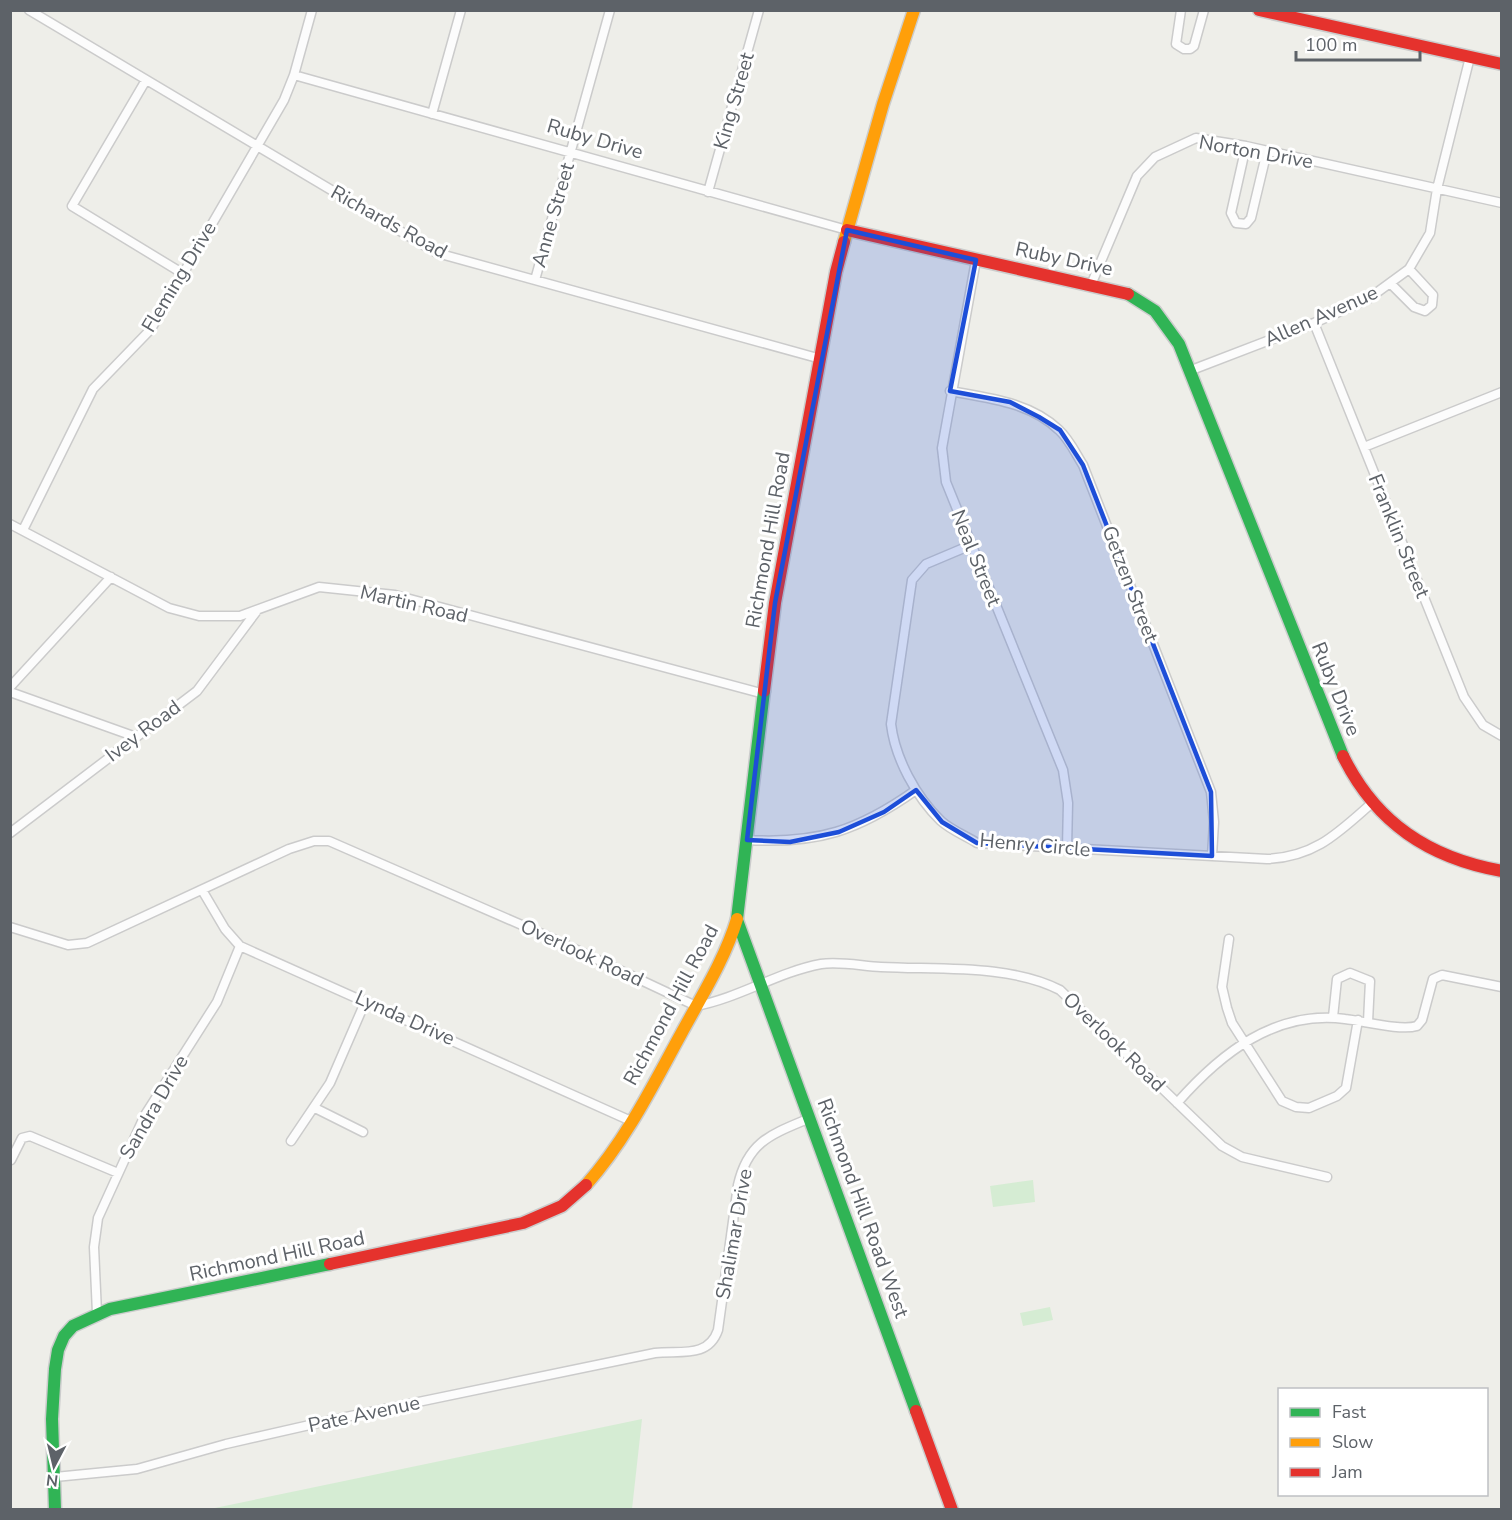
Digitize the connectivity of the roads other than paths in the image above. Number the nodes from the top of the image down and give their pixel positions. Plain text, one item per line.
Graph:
1 (29, 10) edge
2 (312, 10) edge
3 (461, 10) edge
4 (610, 10) edge
5 (759, 10) edge
6 (914, 10) edge
7 (1181, 10) edge
8 (1204, 10) edge
9 (1259, 10) edge
10 (1470, 57) junction
11 (1502, 64) edge
12 (294, 75) junction
13 (146, 80) junction
14 (432, 114) junction
15 (257, 146) junction
16 (1246, 146) junction
17 (1267, 151) junction
18 (571, 152) junction
19 (1437, 189) junction
20 (708, 192) junction
21 (1502, 203) edge
22 (847, 230) junction
23 (976, 260) junction
24 (1409, 269) junction
25 (182, 273) junction
26 (535, 280) junction
27 (1390, 283) junction
28 (1091, 285) junction
29 (1314, 323) junction
30 (821, 359) junction
31 (1189, 371) junction
32 (950, 391) junction
33 (1502, 392) edge
34 (1364, 447) junction
35 (10, 524) edge
36 (23, 530) junction
37 (971, 545) junction
38 (111, 577) junction
39 (256, 611) junction
40 (10, 687) edge
41 (10, 692) edge
42 (764, 694) junction
43 (1502, 736) edge
44 (136, 737) junction
45 (916, 790) junction
46 (1372, 804) junction
47 (12, 828) edge
48 (747, 840) junction
49 (1067, 848) junction
50 (1212, 856) junction
51 (1502, 871) edge
52 (202, 890) junction
53 (737, 920) junction
54 (10, 927) edge
55 (1229, 939) dead end
56 (240, 946) junction
57 (761, 983) junction
58 (1502, 987) edge
59 (366, 1000) junction
60 (696, 1006) junction
61 (1333, 1017) junction
62 (1358, 1020) junction
63 (1368, 1022) junction
64 (1245, 1042) junction
65 (1178, 1103) junction
66 (315, 1108) junction
67 (810, 1118) junction
68 (631, 1121) junction
69 (363, 1132) dead end
70 (291, 1141) dead end
71 (11, 1160) edge
72 (118, 1173) junction
73 (1327, 1177) dead end
74 (97, 1313) junction
75 (673, 1350) joint
76 (55, 1477) junction
77 (56, 1509) edge
78 (952, 1509) edge

1 - 13 street, Richards Road
2 - 12 street, Fleming Drive
3 - 14 street
4 - 18 street, Anne Street
5 - 20 street, King Street
6 - 22 street, Richmond Hill Road
7 - 8 street
9 - 10 street
10 - 11 street
10 - 19 street, Allen Avenue
12 - 14 street, Ruby Drive
12 - 15 street, Fleming Drive
13 - 15 street, Richards Road
13 - 25 street
14 - 18 street, Ruby Drive
15 - 25 street, Fleming Drive
15 - 26 street, Richards Road
16 - 17 street, Norton Drive
16 - 17 street
16 - 28 street, Norton Drive
17 - 19 street, Norton Drive
18 - 20 street, Ruby Drive
18 - 26 street, Anne Street
19 - 21 street, Norton Drive
19 - 24 street, Allen Avenue
20 - 22 street, Ruby Drive
22 - 23 street, Ruby Drive
22 - 30 street, Richmond Hill Road
23 - 28 street, Ruby Drive
23 - 32 street, Neal Street
24 - 27 street, Allen Avenue
24 - 27 street
25 - 36 street, Fleming Drive
26 - 30 street, Richards Road
27 - 29 street, Allen Avenue
28 - 31 street, Ruby Drive
29 - 31 street, Allen Avenue
29 - 34 street, Franklin Street
30 - 42 street, Richmond Hill Road
31 - 46 street, Ruby Drive
32 - 37 street, Neal Street
32 - 50 street, Getzen Street
33 - 34 street
34 - 43 street, Franklin Street
35 - 36 street, Martin Road
36 - 38 street, Martin Road
37 - 45 street, Henry Circle
37 - 49 street, Neal Street
38 - 39 street, Martin Road
38 - 40 street
39 - 42 street, Martin Road
39 - 44 street, Ivey Road
41 - 44 street
42 - 48 street, Richmond Hill Road
44 - 47 street, Ivey Road
45 - 48 street
45 - 49 street, Henry Circle
46 - 50 street, Henry Circle
46 - 51 street, Ruby Drive
48 - 53 street, Richmond Hill Road
49 - 50 street, Henry Circle
52 - 54 street, Overlook Road
52 - 56 street, Lynda Drive
52 - 60 street, Overlook Road
53 - 57 street, Richmond Hill Road West
53 - 60 street, Richmond Hill Road
55 - 64 street
56 - 59 street, Lynda Drive
56 - 72 street, Sandra Drive
57 - 60 street, Overlook Road
57 - 65 street, Overlook Road
57 - 67 street, Richmond Hill Road West
58 - 63 street
59 - 66 street
59 - 68 street, Lynda Drive
60 - 68 street, Richmond Hill Road
61 - 62 street
61 - 63 street
61 - 64 street
62 - 63 street
62 - 64 street
64 - 65 street
65 - 73 street, Overlook Road
66 - 69 street
66 - 70 street
67 - 75 street, Shalimar Drive
67 - 78 street, Richmond Hill Road West
68 - 74 street, Richmond Hill Road
71 - 72 street
72 - 74 street, Sandra Drive
74 - 76 street, Richmond Hill Road
75 - 76 street, Pate Avenue
76 - 77 street, Richmond Hill Road

